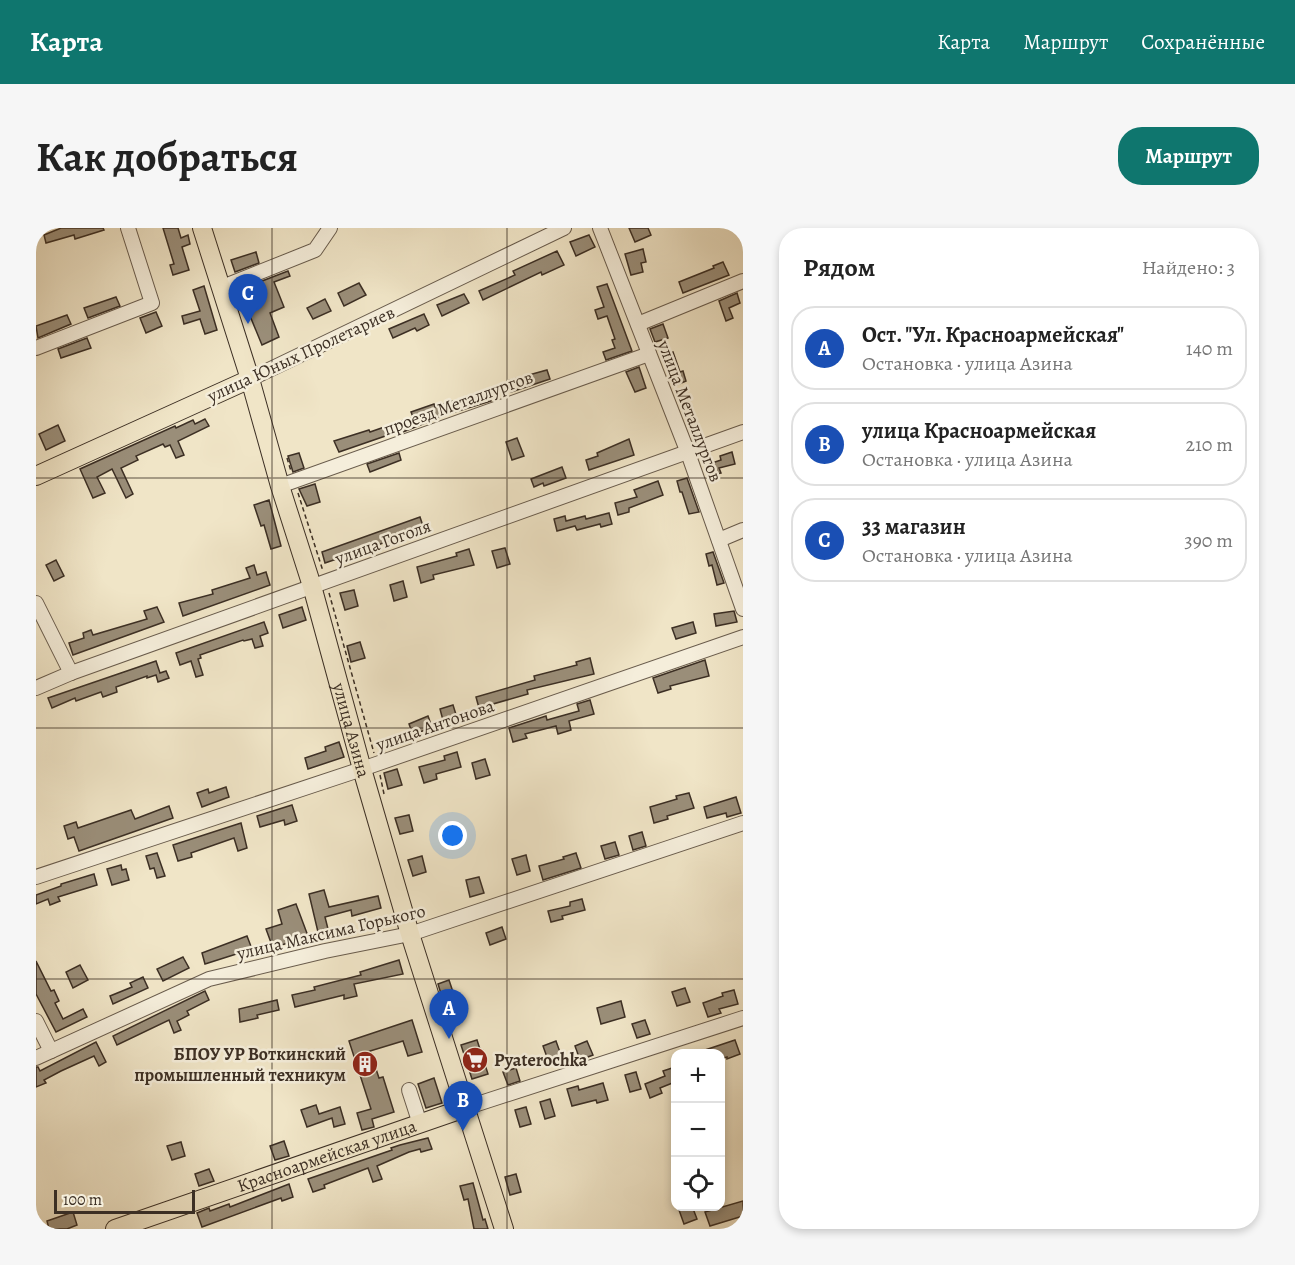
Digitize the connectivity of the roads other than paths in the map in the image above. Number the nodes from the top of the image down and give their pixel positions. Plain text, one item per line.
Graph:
1 (128, 228) edge
2 (202, 228) edge
3 (330, 228) edge
4 (564, 228) edge
5 (600, 228) edge
6 (743, 282) edge
7 (220, 288) junction
8 (638, 324) junction
9 (36, 348) edge
10 (649, 354) junction
11 (250, 379) junction
12 (743, 432) edge
13 (688, 453) junction
14 (36, 476) edge
15 (280, 486) junction
16 (743, 530) edge
17 (719, 540) junction
18 (312, 586) junction
19 (36, 603) edge
20 (743, 609) edge
21 (743, 637) edge
22 (71, 673) junction
23 (36, 688) edge
24 (362, 769) junction
25 (743, 822) edge
26 (36, 877) edge
27 (410, 934) junction
28 (743, 1018) edge
29 (36, 1021) edge
30 (51, 1050) junction
31 (36, 1058) edge
32 (409, 1090) dead end
33 (465, 1108) junction
34 (420, 1124) junction
35 (115, 1229) edge
36 (504, 1229) edge

1 - 9 street
2 - 7 main road, улица Азина
3 - 7 street
4 - 11 street, улица Юных Пролетариев
5 - 8 street, улица Металлургов
6 - 8 street
7 - 11 main road, улица Азина
8 - 10 street, улица Металлургов
10 - 13 street, улица Металлургов
10 - 15 street, проезд Металлургов
11 - 14 main road, улица Юных Пролетариев
11 - 15 main road, улица Азина
12 - 13 street, улица Гоголя
13 - 17 street, улица Металлургов
13 - 18 street, улица Гоголя
15 - 18 main road, улица Азина
16 - 17 street
17 - 20 street, улица Металлургов
18 - 22 street, улица Гоголя
18 - 24 main road, улица Азина
19 - 22 street
21 - 24 street, улица Антонова
22 - 23 street, улица Гоголя
24 - 26 street, улица Антонова
24 - 27 main road, улица Азина
25 - 27 street, улица Максима Горького
27 - 30 street, улица Максима Горького
27 - 33 main road, улица Азина
28 - 33 street, Красноармейская улица
29 - 30 street
30 - 31 street, улица Максима Горького
32 - 34 street
33 - 34 main road, Красноармейская улица
33 - 36 main road, улица Азина
34 - 35 main road, Красноармейская улица

